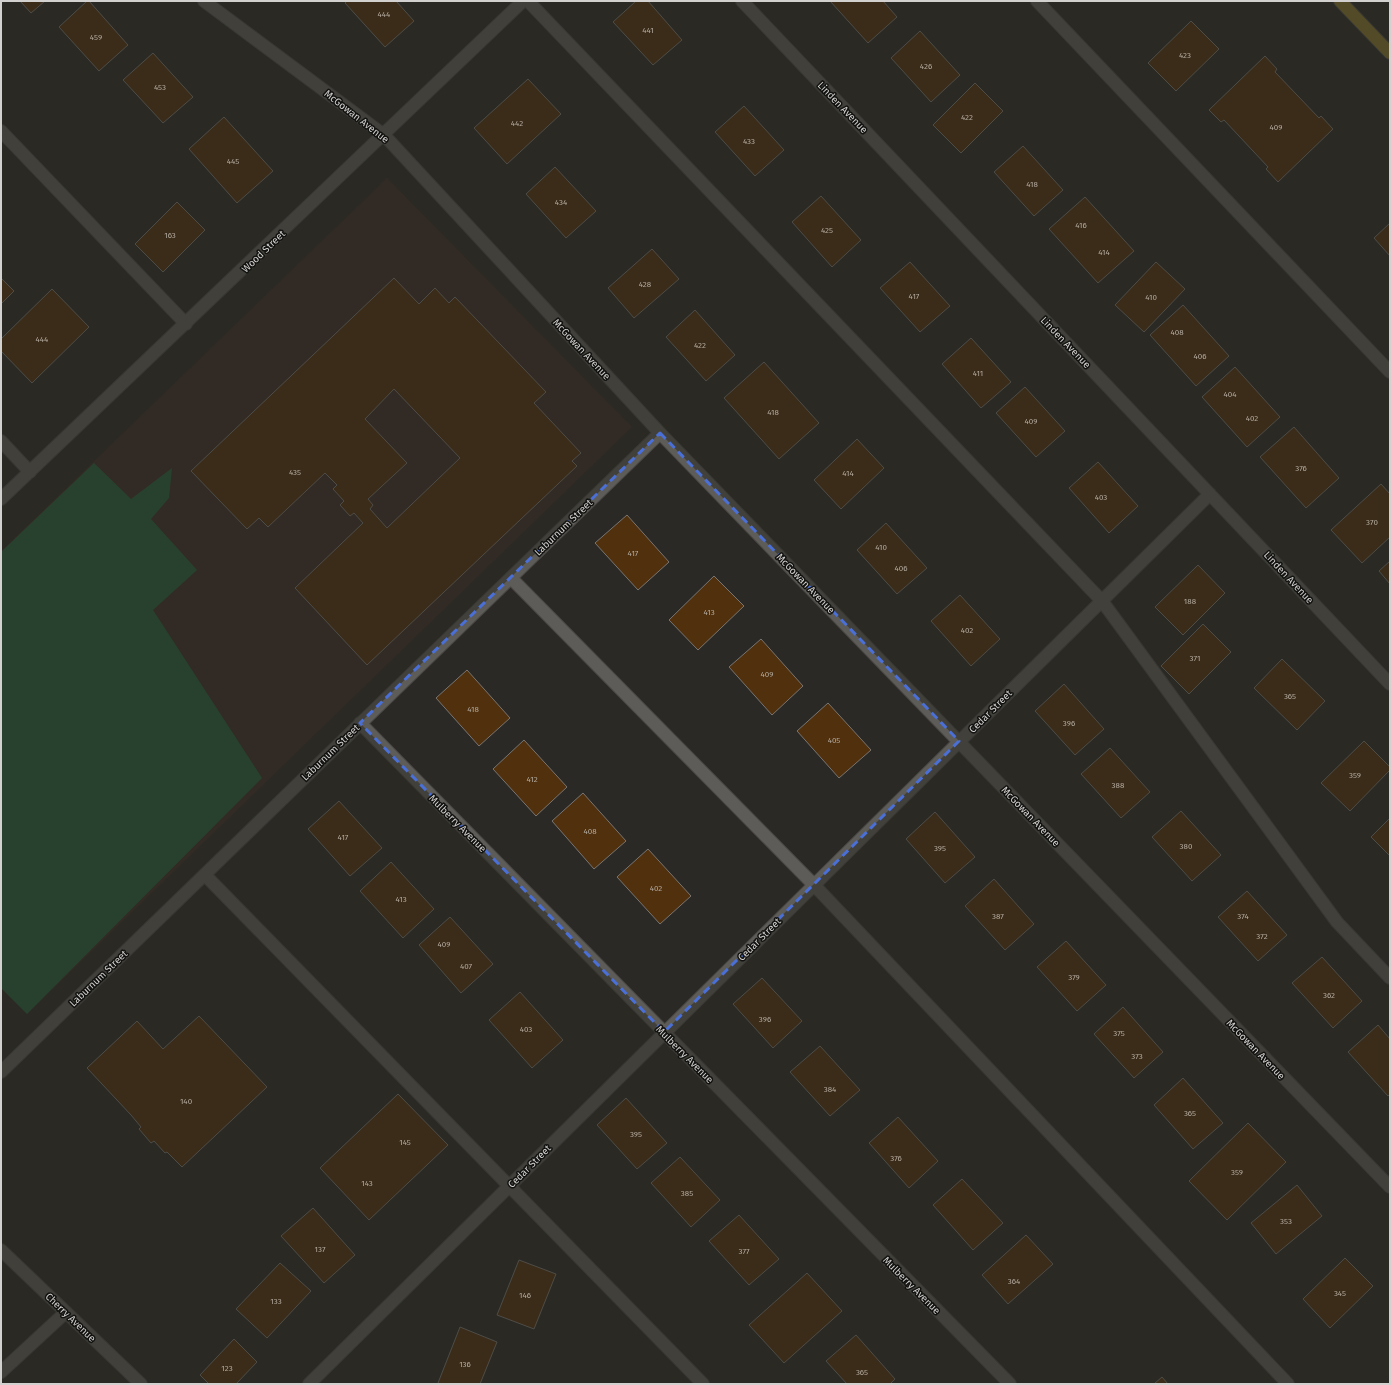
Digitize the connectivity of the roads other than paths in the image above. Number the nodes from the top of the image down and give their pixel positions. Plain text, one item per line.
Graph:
1 (204, 1) edge
2 (523, 1) edge
3 (528, 1) edge
4 (742, 1) edge
5 (1037, 1) edge
6 (1340, 1) edge
7 (1390, 53) edge
8 (1, 131) edge
9 (384, 135) junction
10 (186, 324) junction
11 (1390, 372) edge
12 (660, 433) junction
13 (1, 441) edge
14 (30, 472) junction
15 (1210, 494) junction
16 (1, 499) edge
17 (511, 578) junction
18 (1102, 600) junction
19 (1390, 684) edge
20 (360, 724) junction
21 (959, 741) junction
22 (205, 875) junction
23 (814, 885) junction
24 (1390, 978) edge
25 (664, 1032) junction
26 (1, 1072) edge
27 (510, 1185) junction
28 (1390, 1187) edge
29 (2, 1251) edge
30 (66, 1312) junction
31 (1, 1372) edge
32 (141, 1384) edge
33 (309, 1384) edge
34 (703, 1384) edge
35 (1010, 1384) edge
36 (1288, 1384) edge

1 - 9 street, McGowan Avenue
2 - 9 street, Wood Street
3 - 18 street
4 - 15 street, Linden Avenue
5 - 11 street
6 - 7 main road
8 - 10 street
9 - 10 street, Wood Street
9 - 12 street, McGowan Avenue
10 - 14 street, Wood Street
12 - 17 street, Laburnum Street
12 - 21 street, McGowan Avenue
13 - 14 street
14 - 16 street, Wood Street
15 - 18 street, Cedar Street
15 - 19 street, Linden Avenue
17 - 20 street, Laburnum Street
17 - 23 street
18 - 21 street, Cedar Street
18 - 24 street
20 - 22 street, Laburnum Street
20 - 25 street, Mulberry Avenue
21 - 23 street, Cedar Street
21 - 28 street, McGowan Avenue
22 - 26 street, Laburnum Street
22 - 27 street
23 - 25 street, Cedar Street
23 - 36 street
25 - 27 street, Cedar Street
25 - 35 street, Mulberry Avenue
27 - 33 street, Cedar Street
27 - 34 street
29 - 30 street, Cherry Avenue
30 - 31 street
30 - 32 street, Cherry Avenue

